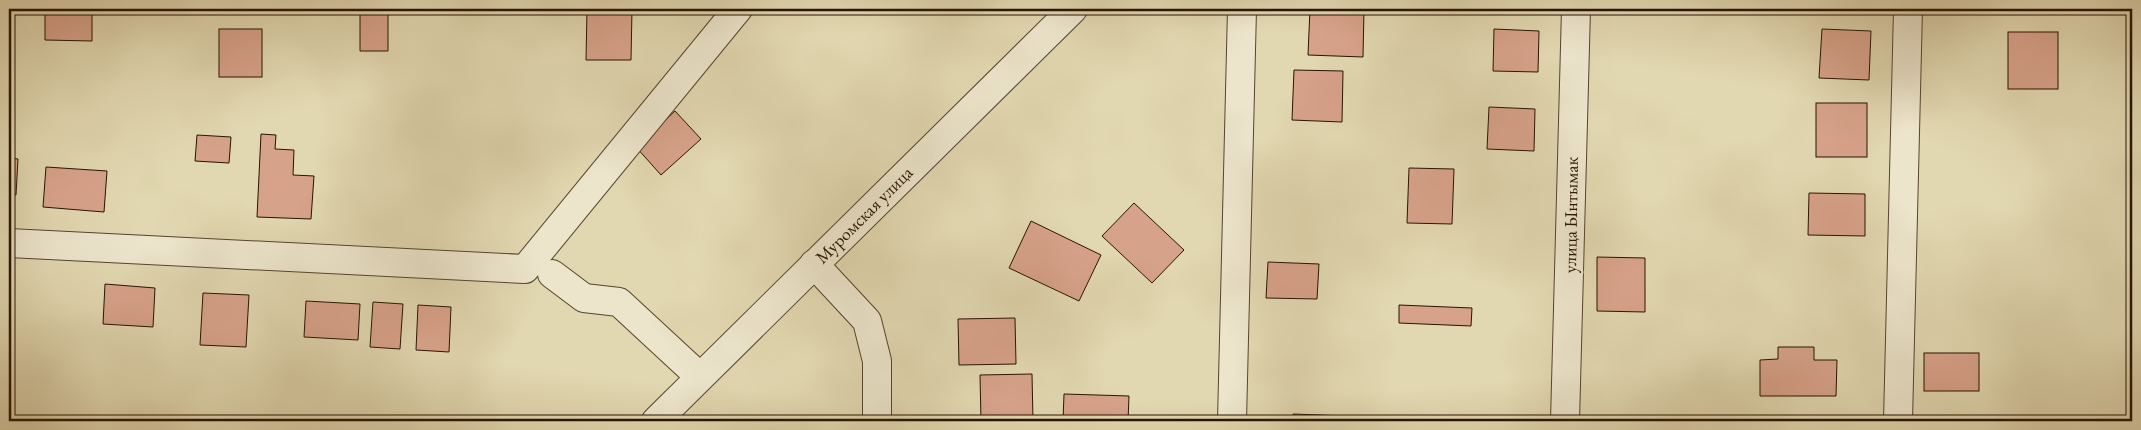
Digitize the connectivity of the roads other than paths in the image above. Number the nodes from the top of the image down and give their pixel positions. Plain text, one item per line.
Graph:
1 (738, 9) edge
2 (1073, 9) edge
3 (1242, 9) edge
4 (1576, 9) edge
5 (1908, 9) edge
6 (9, 244) edge
7 (542, 247) junction
8 (814, 264) junction
9 (525, 269) junction
10 (552, 274) junction
11 (700, 377) junction
12 (656, 421) edge
13 (877, 421) edge
14 (1232, 421) edge
15 (1565, 421) edge
16 (1898, 421) edge

1 - 7 street
2 - 8 street, Муромская улица
3 - 14 street
4 - 15 street, улица Ынтымак
5 - 16 street
6 - 9 street
7 - 9 street
7 - 10 street
8 - 11 street, Муромская улица
8 - 13 street
9 - 10 street
10 - 11 street
11 - 12 street, Муромская улица

